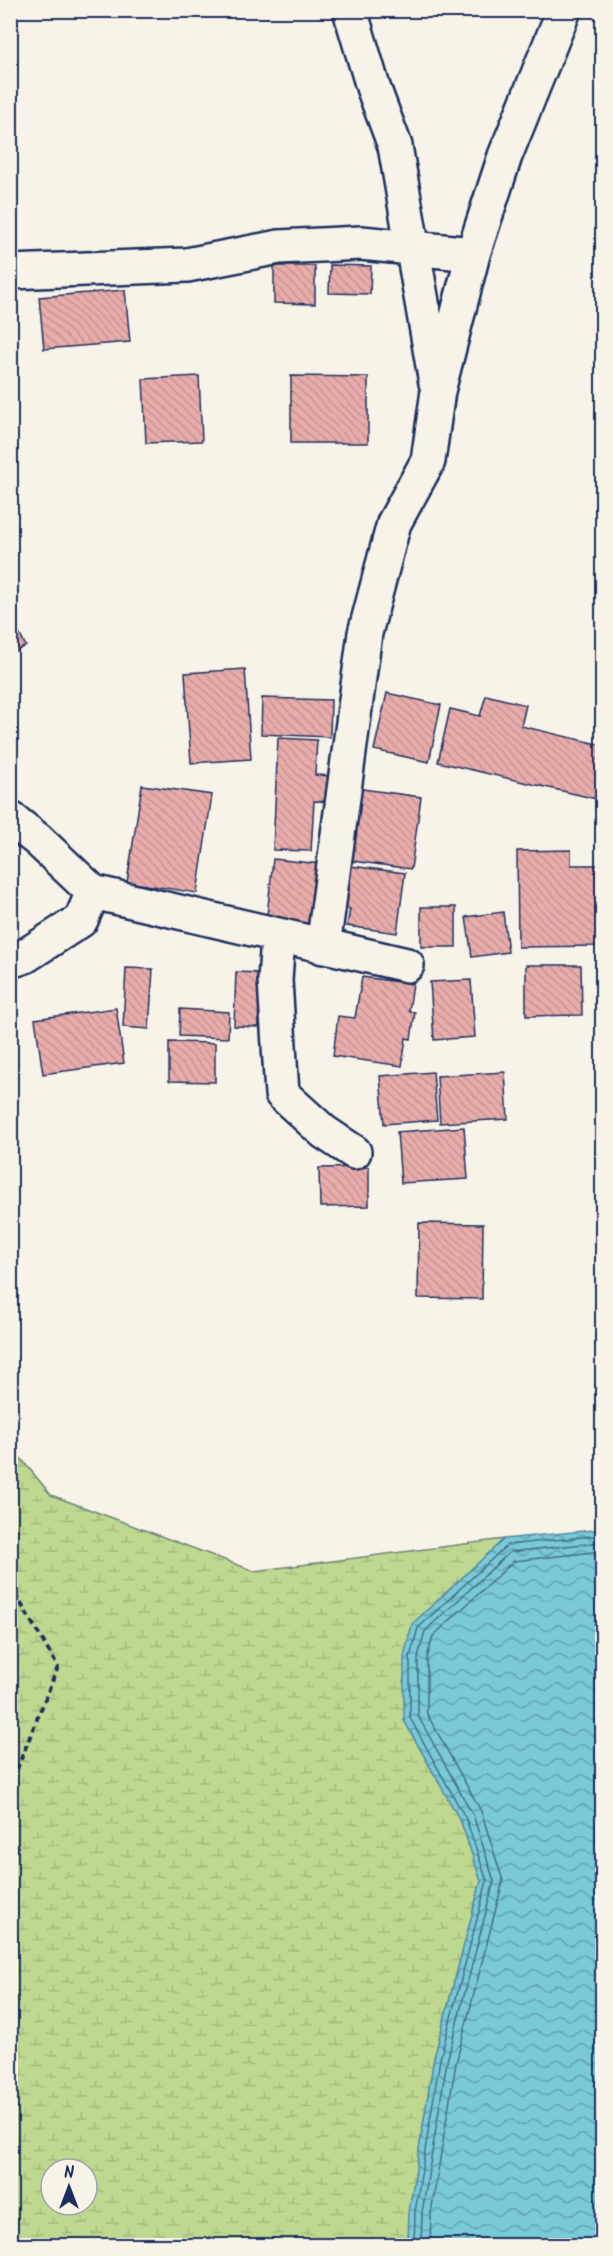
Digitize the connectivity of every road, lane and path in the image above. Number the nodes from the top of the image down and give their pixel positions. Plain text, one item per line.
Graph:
1 (350, 10) edge
2 (564, 10) edge
3 (412, 248) junction
4 (473, 254) junction
5 (10, 272) edge
6 (438, 391) junction
7 (10, 818) edge
8 (93, 892) junction
9 (278, 937) junction
10 (323, 948) junction
11 (10, 961) edge
12 (407, 965) dead end
13 (354, 1152) dead end
14 (10, 1585) edge
15 (10, 1786) edge

1 - 3 street
2 - 4 street
3 - 4 street
3 - 5 street
3 - 6 street
4 - 6 street
6 - 10 street
7 - 8 street
8 - 9 street
8 - 11 street
9 - 10 street
9 - 13 street
10 - 12 street
14 - 15 path

